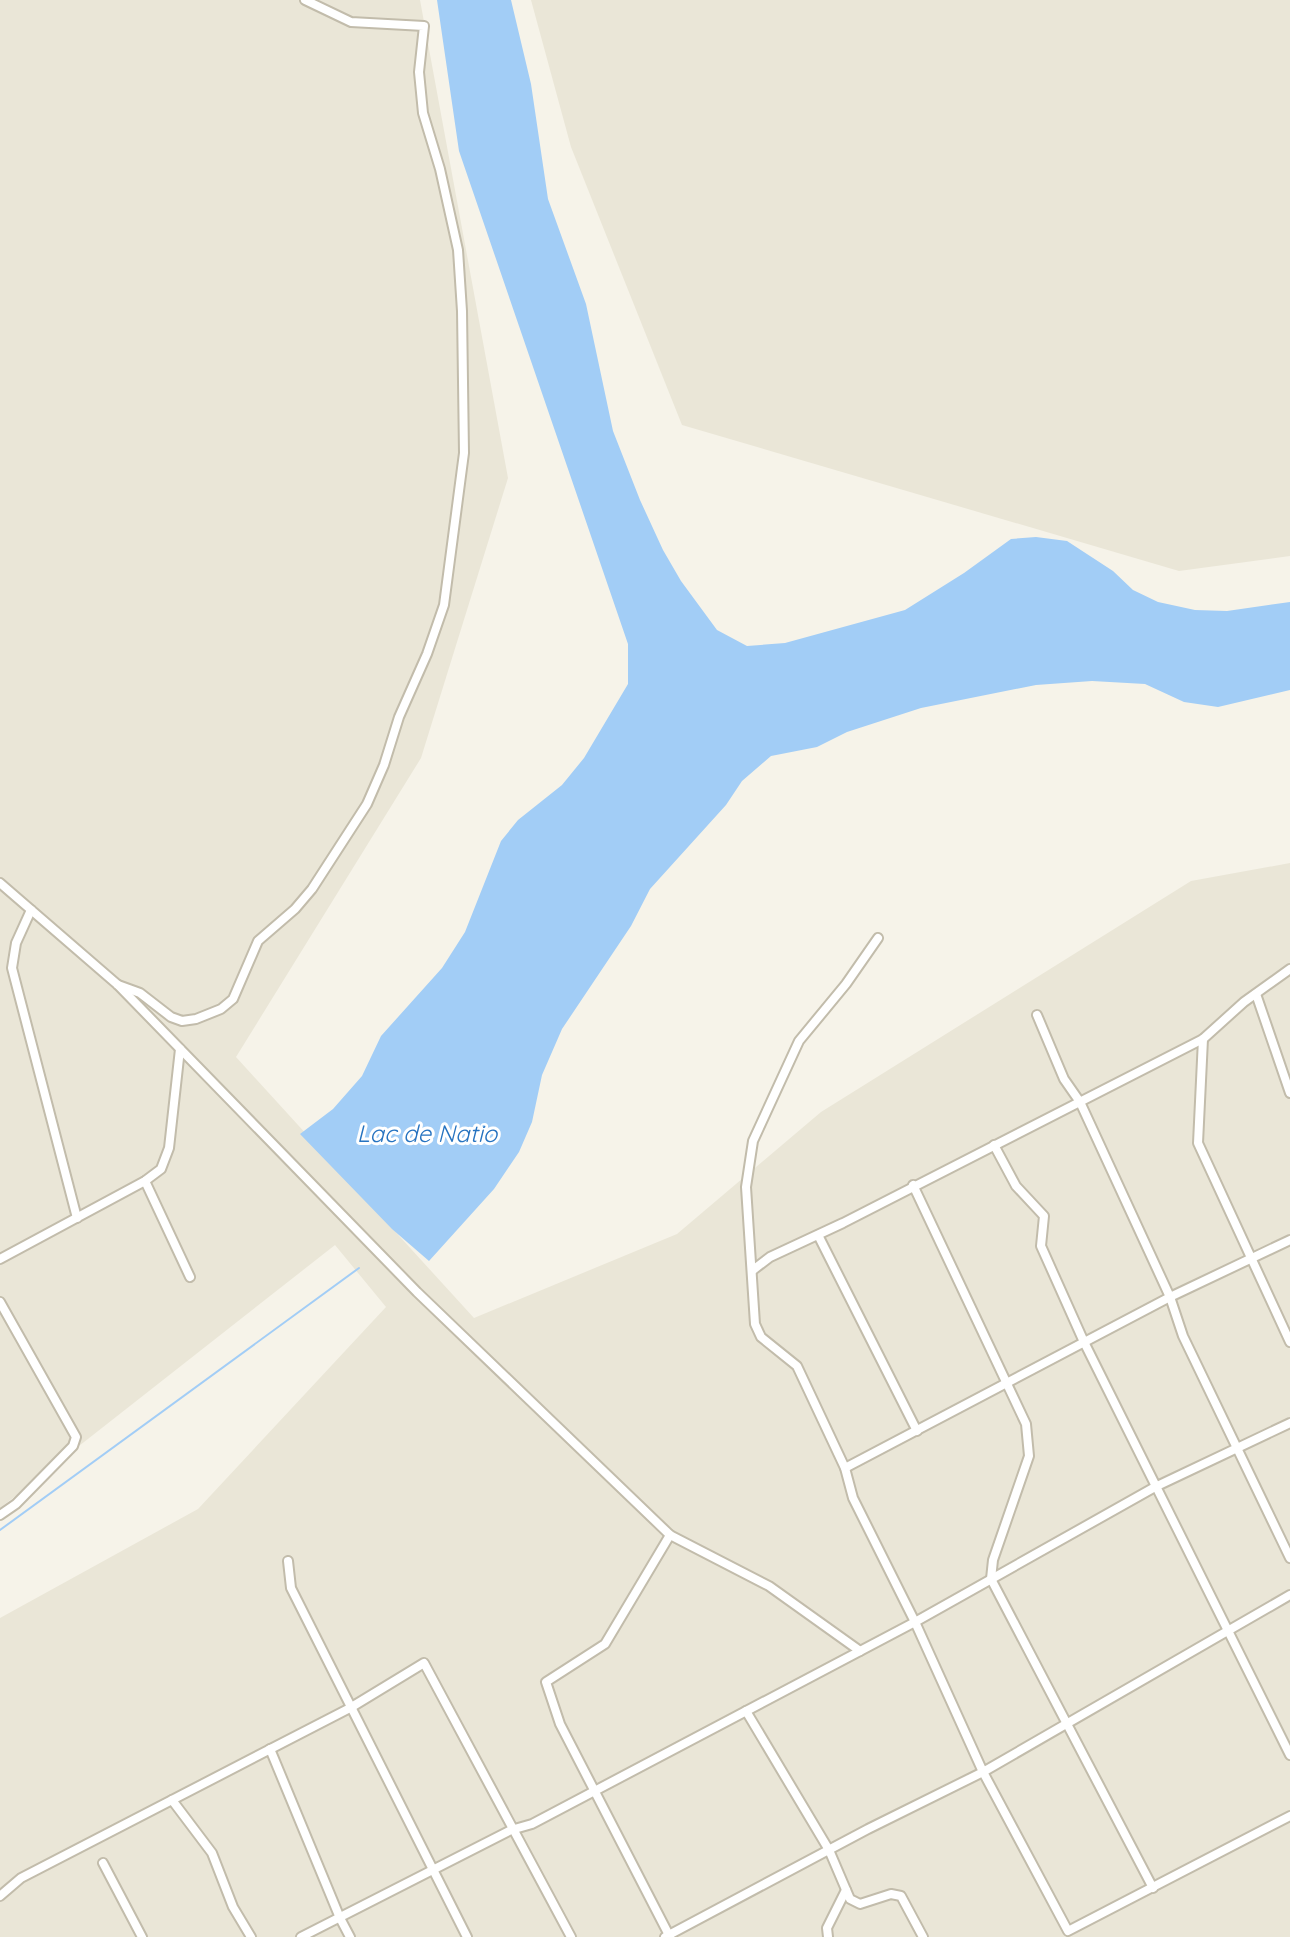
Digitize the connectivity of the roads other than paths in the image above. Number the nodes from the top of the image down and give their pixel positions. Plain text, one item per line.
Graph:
1 (305, 0) edge
2 (0, 883) edge
3 (31, 910) junction
4 (878, 938) dead end
5 (1290, 969) edge
6 (118, 985) junction
7 (1256, 994) junction
8 (1037, 1015) dead end
9 (1203, 1039) junction
10 (180, 1049) junction
11 (1290, 1093) edge
12 (1080, 1102) junction
13 (994, 1145) junction
14 (145, 1181) junction
15 (913, 1185) junction
16 (77, 1218) junction
17 (818, 1235) junction
18 (1290, 1240) edge
19 (1251, 1257) junction
20 (0, 1259) edge
21 (753, 1270) junction
22 (190, 1277) dead end
23 (1170, 1297) junction
24 (0, 1302) edge
25 (1084, 1342) junction
26 (1290, 1342) edge
27 (1008, 1383) junction
28 (1290, 1423) edge
29 (917, 1431) junction
30 (1238, 1449) junction
31 (845, 1468) junction
32 (1155, 1487) junction
33 (0, 1515) edge
34 (670, 1535) junction
35 (1290, 1558) edge
36 (288, 1561) dead end
37 (991, 1579) junction
38 (1290, 1595) edge
39 (915, 1622) junction
40 (1228, 1630) junction
41 (860, 1651) junction
42 (350, 1708) junction
43 (746, 1711) junction
44 (1068, 1724) junction
45 (270, 1749) junction
46 (1290, 1755) edge
47 (983, 1772) junction
48 (594, 1791) junction
49 (172, 1800) junction
50 (1290, 1816) edge
51 (511, 1830) junction
52 (829, 1850) junction
53 (103, 1863) dead end
54 (431, 1869) junction
55 (1153, 1888) junction
56 (846, 1890) junction
57 (0, 1896) edge
58 (340, 1918) junction
59 (668, 1936) edge
60 (142, 1937) edge
61 (251, 1937) edge
62 (301, 1937) edge
63 (350, 1937) edge
64 (467, 1937) edge
65 (571, 1937) edge
66 (828, 1937) edge
67 (923, 1937) edge

1 - 6 street
2 - 3 street
3 - 6 street
3 - 16 street
4 - 21 street
5 - 7 street
6 - 10 street
7 - 9 street
7 - 11 street
8 - 12 street
9 - 12 street
9 - 19 street
10 - 14 street
10 - 34 street
12 - 13 street
12 - 23 street
13 - 15 street
13 - 25 street
14 - 16 street
14 - 22 street
15 - 17 street
15 - 27 street
16 - 20 street
17 - 21 street
17 - 29 street
18 - 19 street
19 - 23 street
19 - 26 street
21 - 31 street
23 - 25 street
23 - 30 street
24 - 33 street
25 - 27 street
25 - 32 street
27 - 29 street
27 - 37 street
28 - 30 street
29 - 31 street
30 - 32 street
30 - 35 street
31 - 39 street
32 - 37 street
32 - 40 street
34 - 41 street
34 - 48 street
36 - 42 street
37 - 39 street
37 - 44 street
38 - 40 street
39 - 41 street
39 - 47 street
40 - 44 street
40 - 46 street
41 - 43 street
42 - 45 street
42 - 51 street
42 - 54 street
43 - 48 street
43 - 52 street
44 - 47 street
44 - 55 street
45 - 49 street
45 - 58 street
47 - 52 street
47 - 55 street
48 - 51 street
48 - 59 street
49 - 57 street
49 - 61 street
50 - 55 street
51 - 54 street
51 - 65 street
52 - 56 street
52 - 59 street
53 - 60 street
54 - 58 street
54 - 64 street
56 - 66 street
56 - 67 street
58 - 62 street
58 - 63 street

